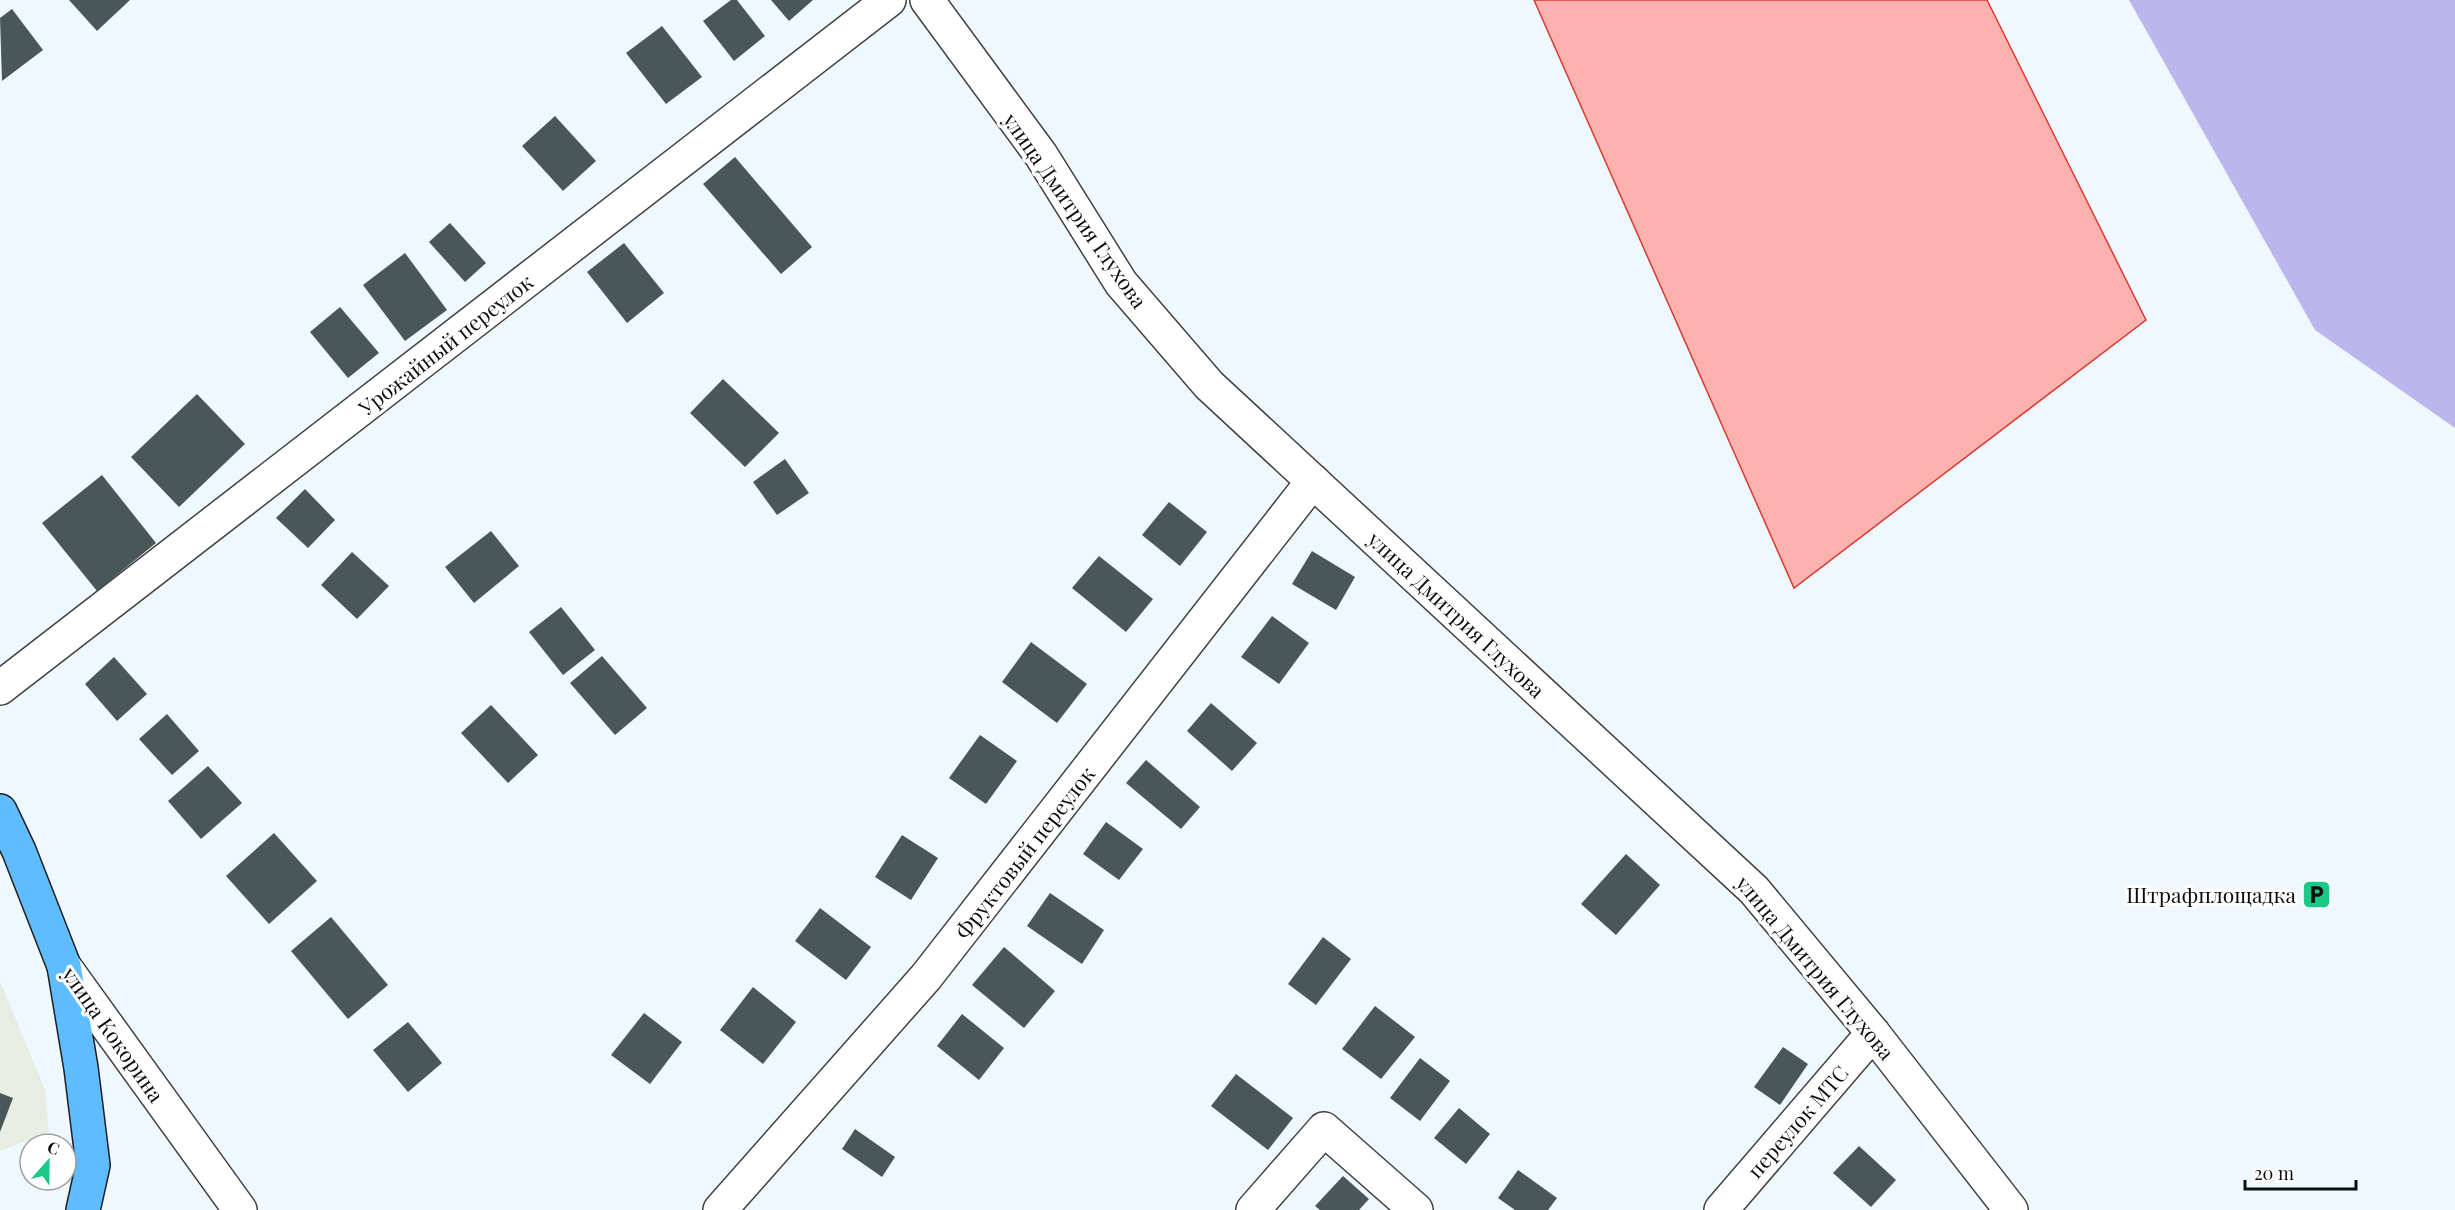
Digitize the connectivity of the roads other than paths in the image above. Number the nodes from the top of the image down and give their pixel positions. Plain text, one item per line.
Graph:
1 (889, 0) edge
2 (927, 0) edge
3 (1313, 481) junction
4 (0, 688) edge
5 (0, 811) edge
6 (64, 966) junction
7 (1873, 1033) junction
8 (83, 1210) edge
9 (240, 1210) edge
10 (720, 1210) edge
11 (1253, 1210) edge
12 (1416, 1210) edge
13 (1721, 1210) edge
14 (2012, 1210) edge

1 - 4 street, Урожайный переулок
2 - 3 street, улица Дмитрия Глухова
3 - 7 street, улица Дмитрия Глухова
3 - 10 street, Фруктовый переулок
5 - 6 main road, улица Кокорина
6 - 8 main road
6 - 9 street, улица Кокорина
7 - 13 street, переулок МТС
7 - 14 street, улица Дмитрия Глухова
11 - 12 street

